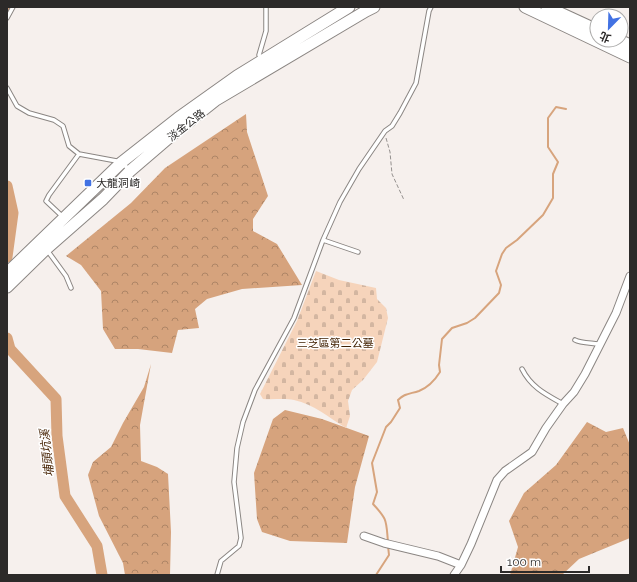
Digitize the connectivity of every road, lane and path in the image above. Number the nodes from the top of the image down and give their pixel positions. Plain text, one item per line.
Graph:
1 (13, 7) edge
2 (266, 7) edge
3 (349, 7) edge
4 (374, 7) edge
5 (431, 7) edge
6 (525, 7) edge
7 (547, 7) edge
8 (7, 18) edge
9 (589, 26) edge
10 (630, 57) edge
11 (265, 65) junction
12 (7, 88) edge
13 (385, 131) junction
14 (79, 154) junction
15 (122, 162) junction
16 (130, 171) junction
17 (404, 200) dead end
18 (64, 218) junction
19 (323, 240) junction
20 (46, 249) junction
21 (358, 252) dead end
22 (7, 273) edge
23 (630, 276) edge
24 (7, 287) edge
25 (71, 288) dead end
26 (575, 340) dead end
27 (598, 344) junction
28 (522, 368) dead end
29 (563, 404) junction
30 (364, 536) dead end
31 (461, 565) junction
32 (217, 575) edge
33 (454, 575) edge

1 - 8 lane
2 - 11 lane
3 - 11 main road, 淡金公路
4 - 11 main road, 淡金公路
5 - 13 lane
6 - 10 main road
7 - 9 main road
11 - 15 main road, 淡金公路
11 - 16 main road, 淡金公路
12 - 14 lane
13 - 17 path
13 - 19 lane
14 - 15 lane
14 - 18 lane
15 - 16 lane
15 - 18 main road, 淡金公路
16 - 20 main road, 淡金公路
18 - 22 main road, 淡金公路
19 - 21 lane
19 - 32 lane
20 - 24 main road, 淡金公路
20 - 25 lane
23 - 27 street
26 - 27 lane
27 - 29 street
28 - 29 lane
29 - 31 street
30 - 31 street
31 - 33 street

